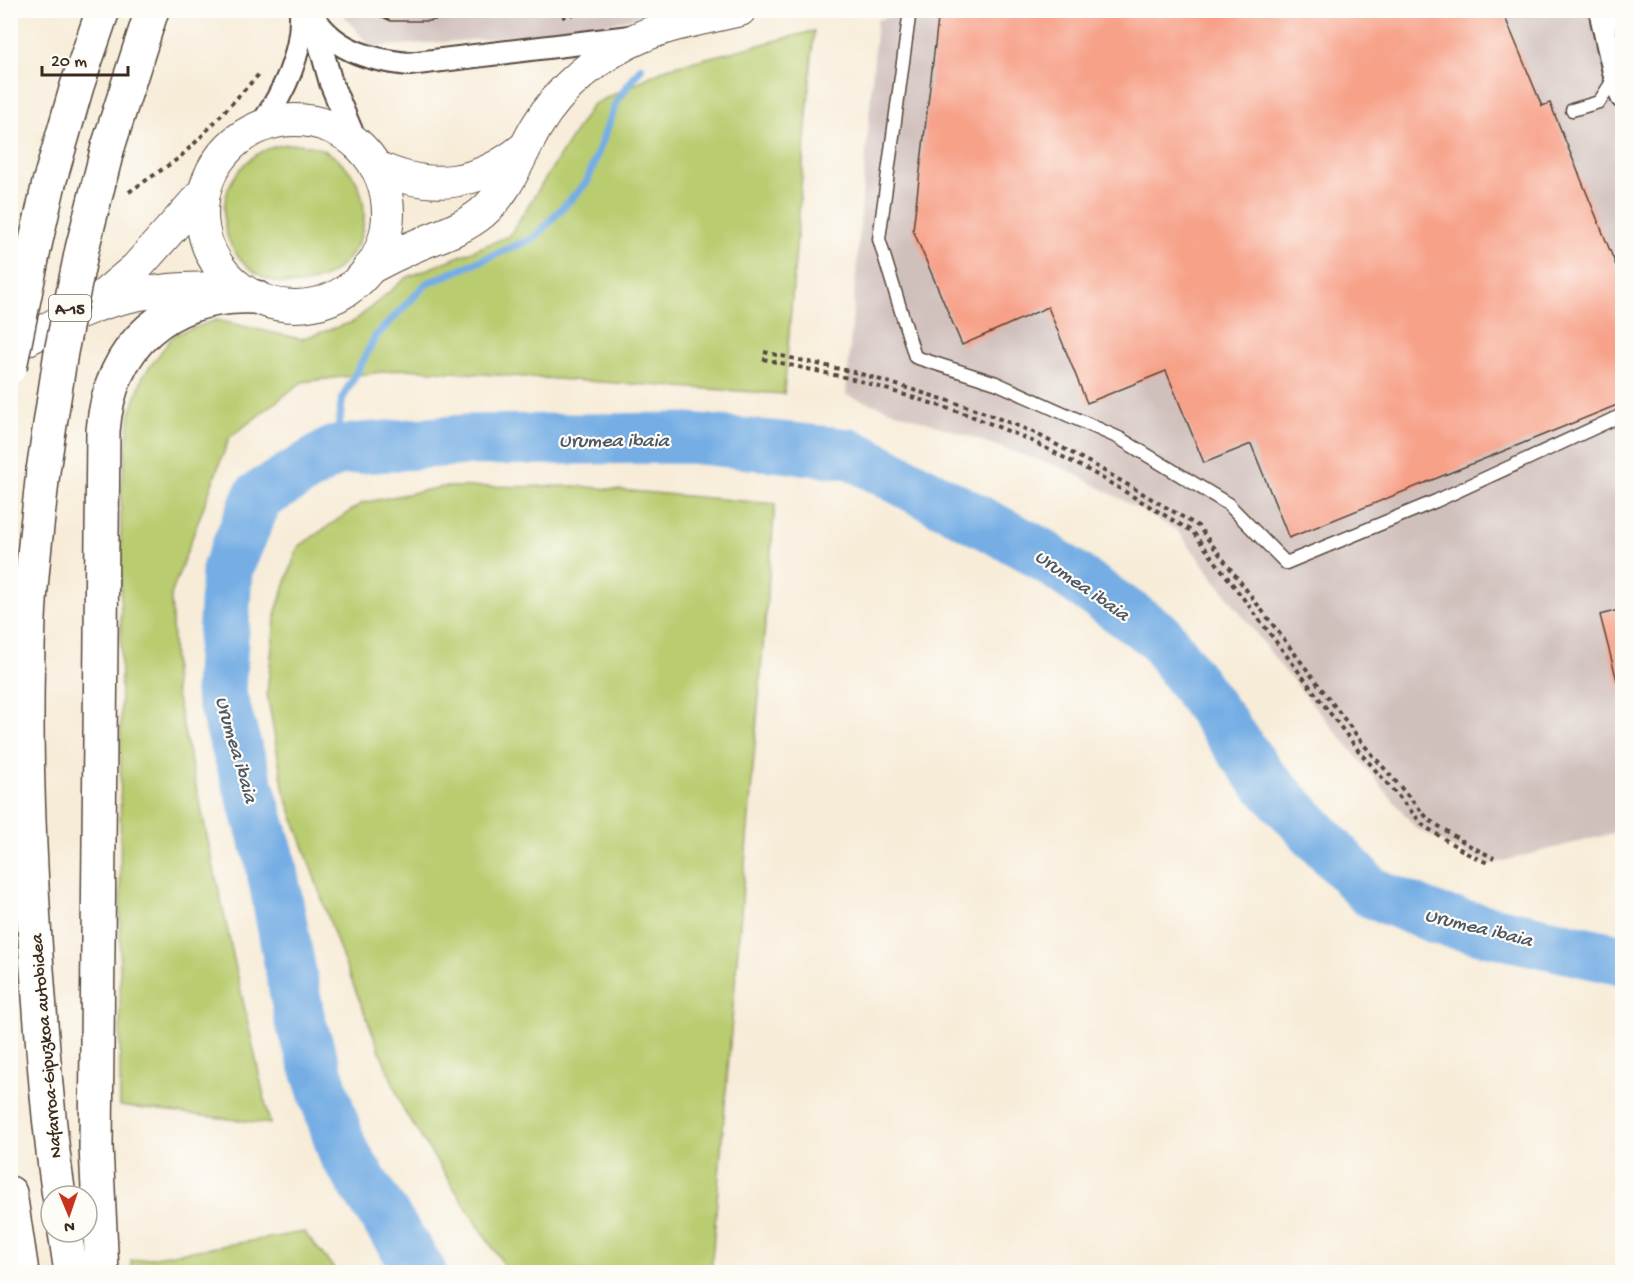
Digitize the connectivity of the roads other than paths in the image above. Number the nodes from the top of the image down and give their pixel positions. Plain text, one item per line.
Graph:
1 (103, 10) edge
2 (152, 10) edge
3 (740, 10) edge
4 (910, 10) edge
5 (1604, 10) edge
6 (1618, 10) edge
7 (308, 12) edge
8 (1623, 19) edge
9 (644, 35) junction
10 (1620, 76) edge
11 (1572, 110) dead end
12 (260, 127) junction
13 (524, 148) junction
14 (366, 155) junction
15 (203, 193) junction
16 (368, 270) junction
17 (249, 293) junction
18 (81, 312) junction
19 (10, 348) edge
20 (10, 367) edge
21 (1623, 415) edge
22 (57, 1184) edge
23 (10, 1193) edge
24 (67, 1244) edge
25 (22, 1272) edge
26 (71, 1272) edge
27 (102, 1272) edge

1 - 20 highway, A-15, bridge
2 - 22 highway, Nafarroa-Gipuzkoa autobidea / A-15, bridge
3 - 9 main road
4 - 21 lane
5 - 10 street
6 - 8 street
7 - 9 street
7 - 12 street
7 - 14 street
9 - 13 main road
10 - 11 lane
12 - 14 main road
12 - 15 main road
13 - 14 main road
13 - 16 main road
14 - 16 main road
15 - 17 main road
15 - 18 main road
16 - 17 main road
17 - 18 main road
17 - 27 highway
18 - 19 main road
23 - 25 highway
24 - 26 highway

